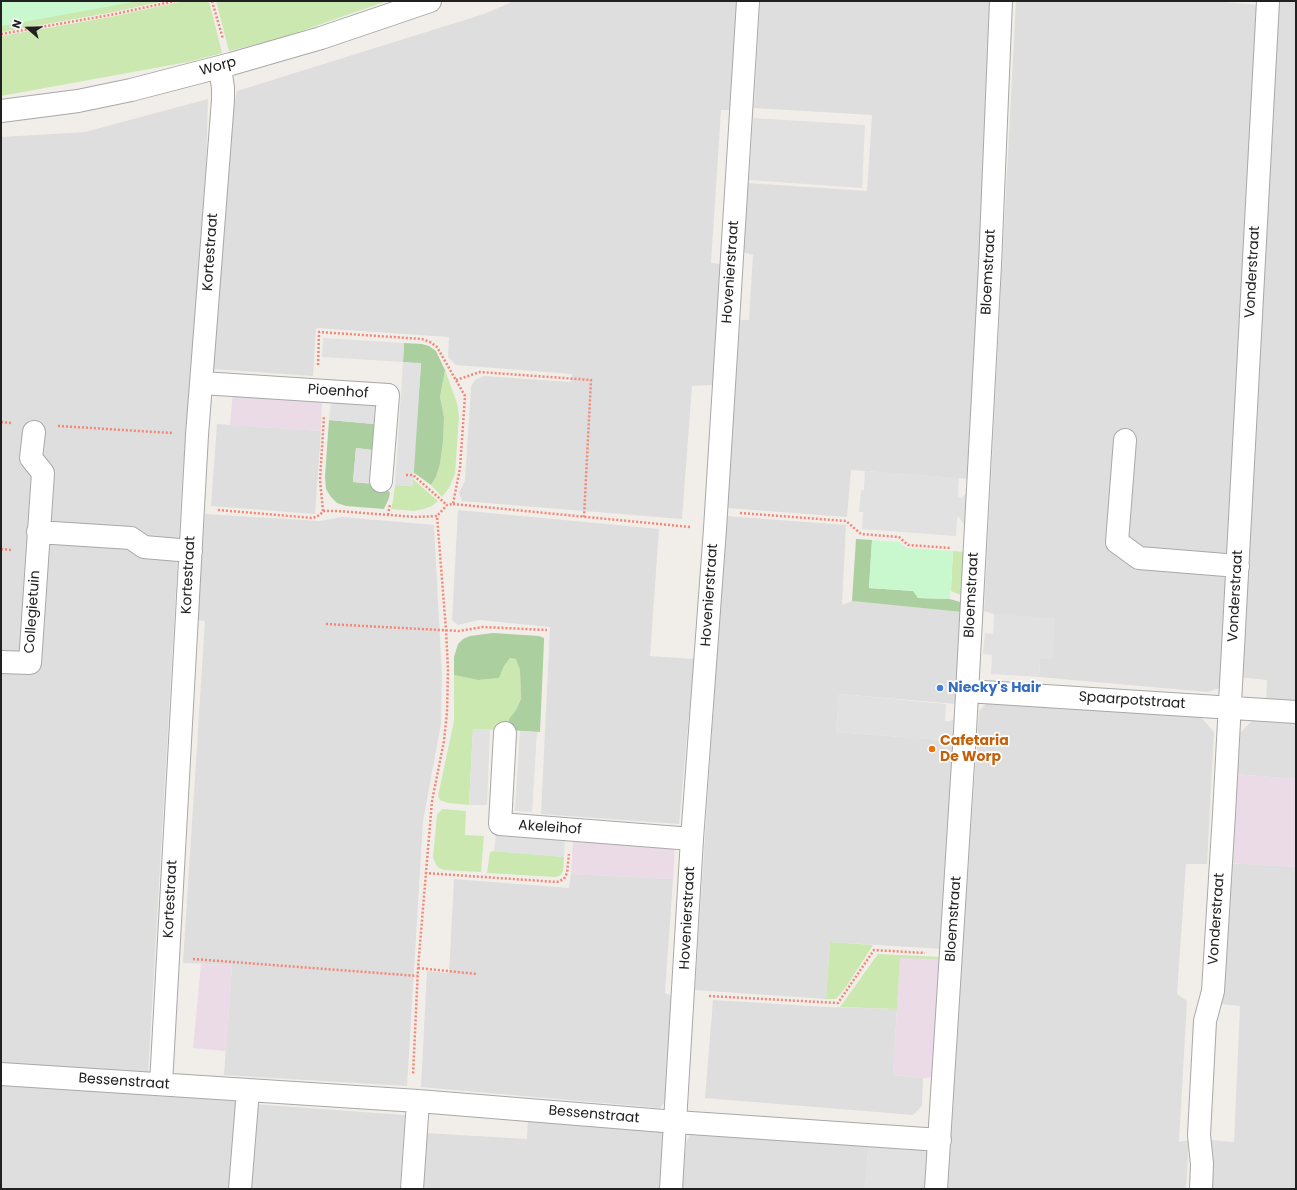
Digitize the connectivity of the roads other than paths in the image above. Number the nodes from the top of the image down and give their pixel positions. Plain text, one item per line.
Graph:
1 (430, 1) edge
2 (748, 1) edge
3 (1002, 1) edge
4 (1268, 1) edge
5 (225, 65) junction
6 (1, 111) edge
7 (202, 383) junction
8 (34, 427) road end
9 (1125, 440) dead end
10 (382, 477) road end
11 (38, 542) junction
12 (191, 551) junction
13 (1238, 566) junction
14 (1, 662) edge
15 (967, 691) junction
16 (1230, 708) junction
17 (1296, 712) edge
18 (505, 733) dead end
19 (692, 839) junction
20 (1, 1074) edge
21 (161, 1084) junction
22 (248, 1090) junction
23 (418, 1101) junction
24 (676, 1122) junction
25 (940, 1140) junction
26 (240, 1189) edge
27 (412, 1189) edge
28 (671, 1189) edge
29 (936, 1189) edge
30 (1201, 1189) edge

1 - 5 street, Worp
2 - 19 street, Hovenierstraat
3 - 15 street, Bloemstraat
4 - 13 street, Vonderstraat
5 - 6 street, Worp
5 - 7 street, Kortestraat
7 - 10 street, Pioenhof
7 - 12 street, Kortestraat
8 - 11 street, Collegietuin
9 - 13 street
11 - 12 street
11 - 14 street, Collegietuin
12 - 21 street, Kortestraat
13 - 16 street, Vonderstraat
15 - 16 street, Spaarpotstraat
15 - 25 street, Bloemstraat
16 - 17 street, Spaarpotstraat
16 - 30 street, Vonderstraat
18 - 19 street, Akeleihof
19 - 24 street, Hovenierstraat
20 - 21 street, Bessenstraat
21 - 22 street, Bessenstraat
22 - 23 street, Bessenstraat
22 - 26 street
23 - 24 street, Bessenstraat
23 - 27 street
24 - 25 street, Bessenstraat
24 - 28 street, Hovenierstraat
25 - 29 street, Bloemstraat

